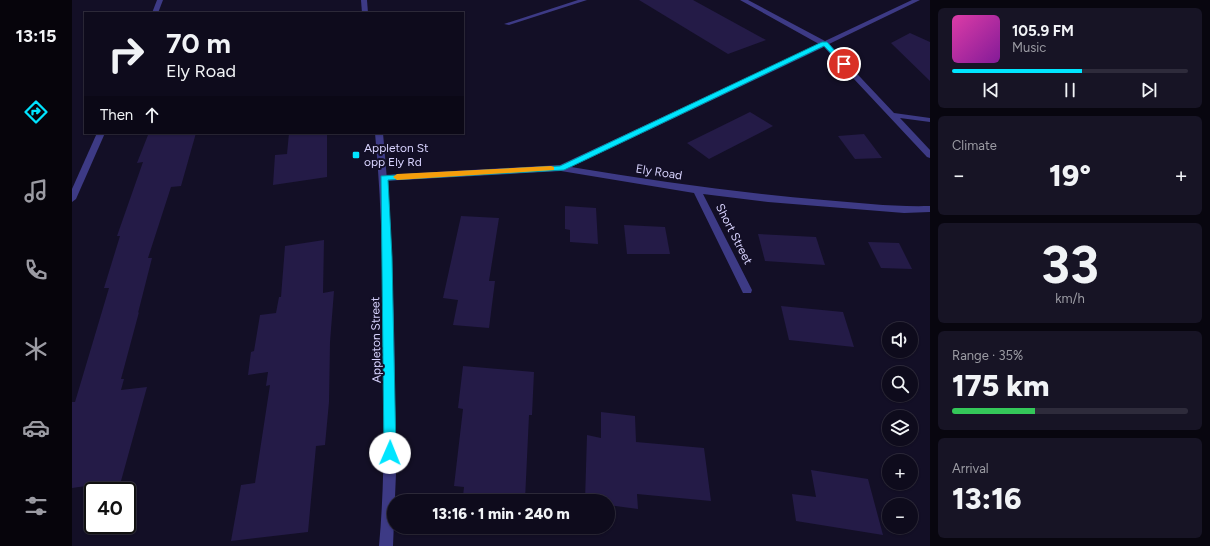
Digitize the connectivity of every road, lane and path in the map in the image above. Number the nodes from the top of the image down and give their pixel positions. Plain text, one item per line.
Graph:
1 (160, 0) edge
2 (364, 0) edge
3 (584, 0) edge
4 (743, 0) edge
5 (917, 0) edge
6 (155, 12) edge
7 (365, 12) edge
8 (507, 24) dead end
9 (825, 44) junction
10 (893, 115) junction
11 (930, 120) edge
12 (101, 134) edge
13 (379, 134) edge
14 (930, 155) edge
15 (561, 168) junction
16 (384, 178) junction
17 (697, 190) junction
18 (72, 199) edge
19 (930, 209) edge
20 (747, 290) dead end
21 (386, 546) edge

1 - 6 street
2 - 7 street
3 - 8 street
4 - 9 street
5 - 9 street
9 - 10 street
9 - 15 street
10 - 11 street
10 - 14 street
12 - 18 street
13 - 16 street, Appleton Street
15 - 16 street, Ely Road
15 - 17 street, Ely Road
16 - 21 street, Appleton Street
17 - 19 street, Ely Road
17 - 20 street, Short Street

